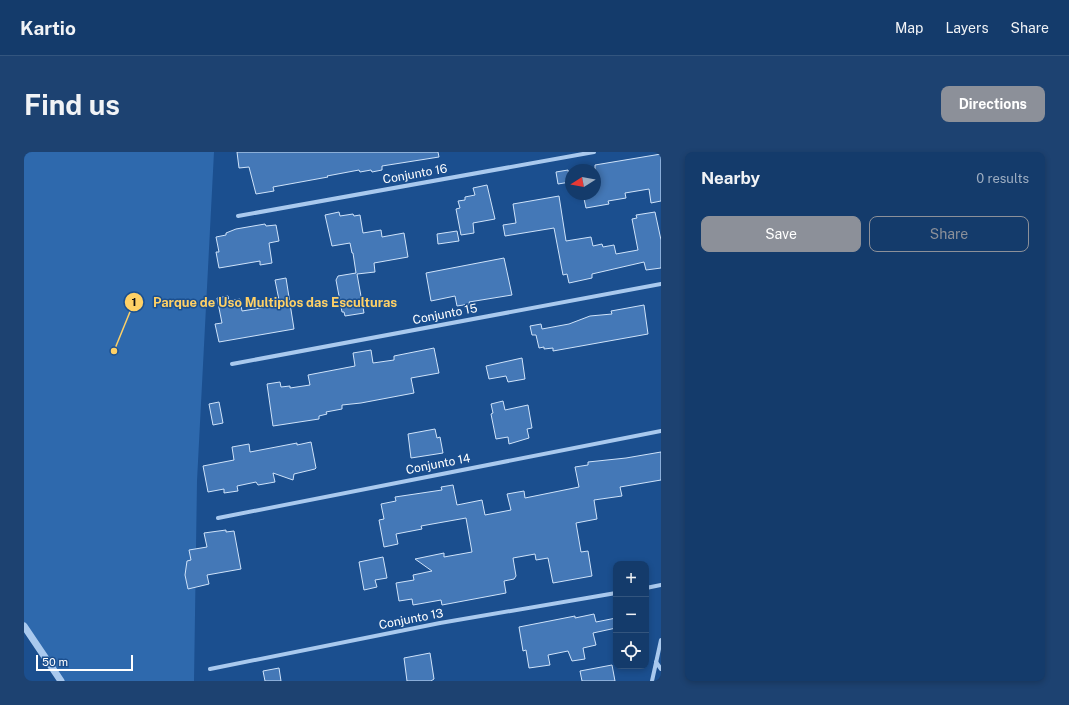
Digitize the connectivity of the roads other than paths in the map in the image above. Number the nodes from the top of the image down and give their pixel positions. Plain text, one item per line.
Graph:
1 (594, 152) edge
2 (238, 216) dead end
3 (661, 284) edge
4 (232, 364) dead end
5 (661, 431) edge
6 (218, 518) dead end
7 (661, 585) edge
8 (649, 587) edge
9 (613, 594) edge
10 (24, 626) edge
11 (661, 640) edge
12 (656, 662) junction
13 (210, 668) dead end
14 (661, 669) edge
15 (61, 681) edge
16 (652, 681) edge

1 - 2 street, Conjunto 16
3 - 4 street, Conjunto 15
5 - 6 street, Conjunto 14
7 - 8 street
9 - 13 street, Conjunto 13
10 - 15 street
11 - 12 street
12 - 14 street
12 - 16 street

